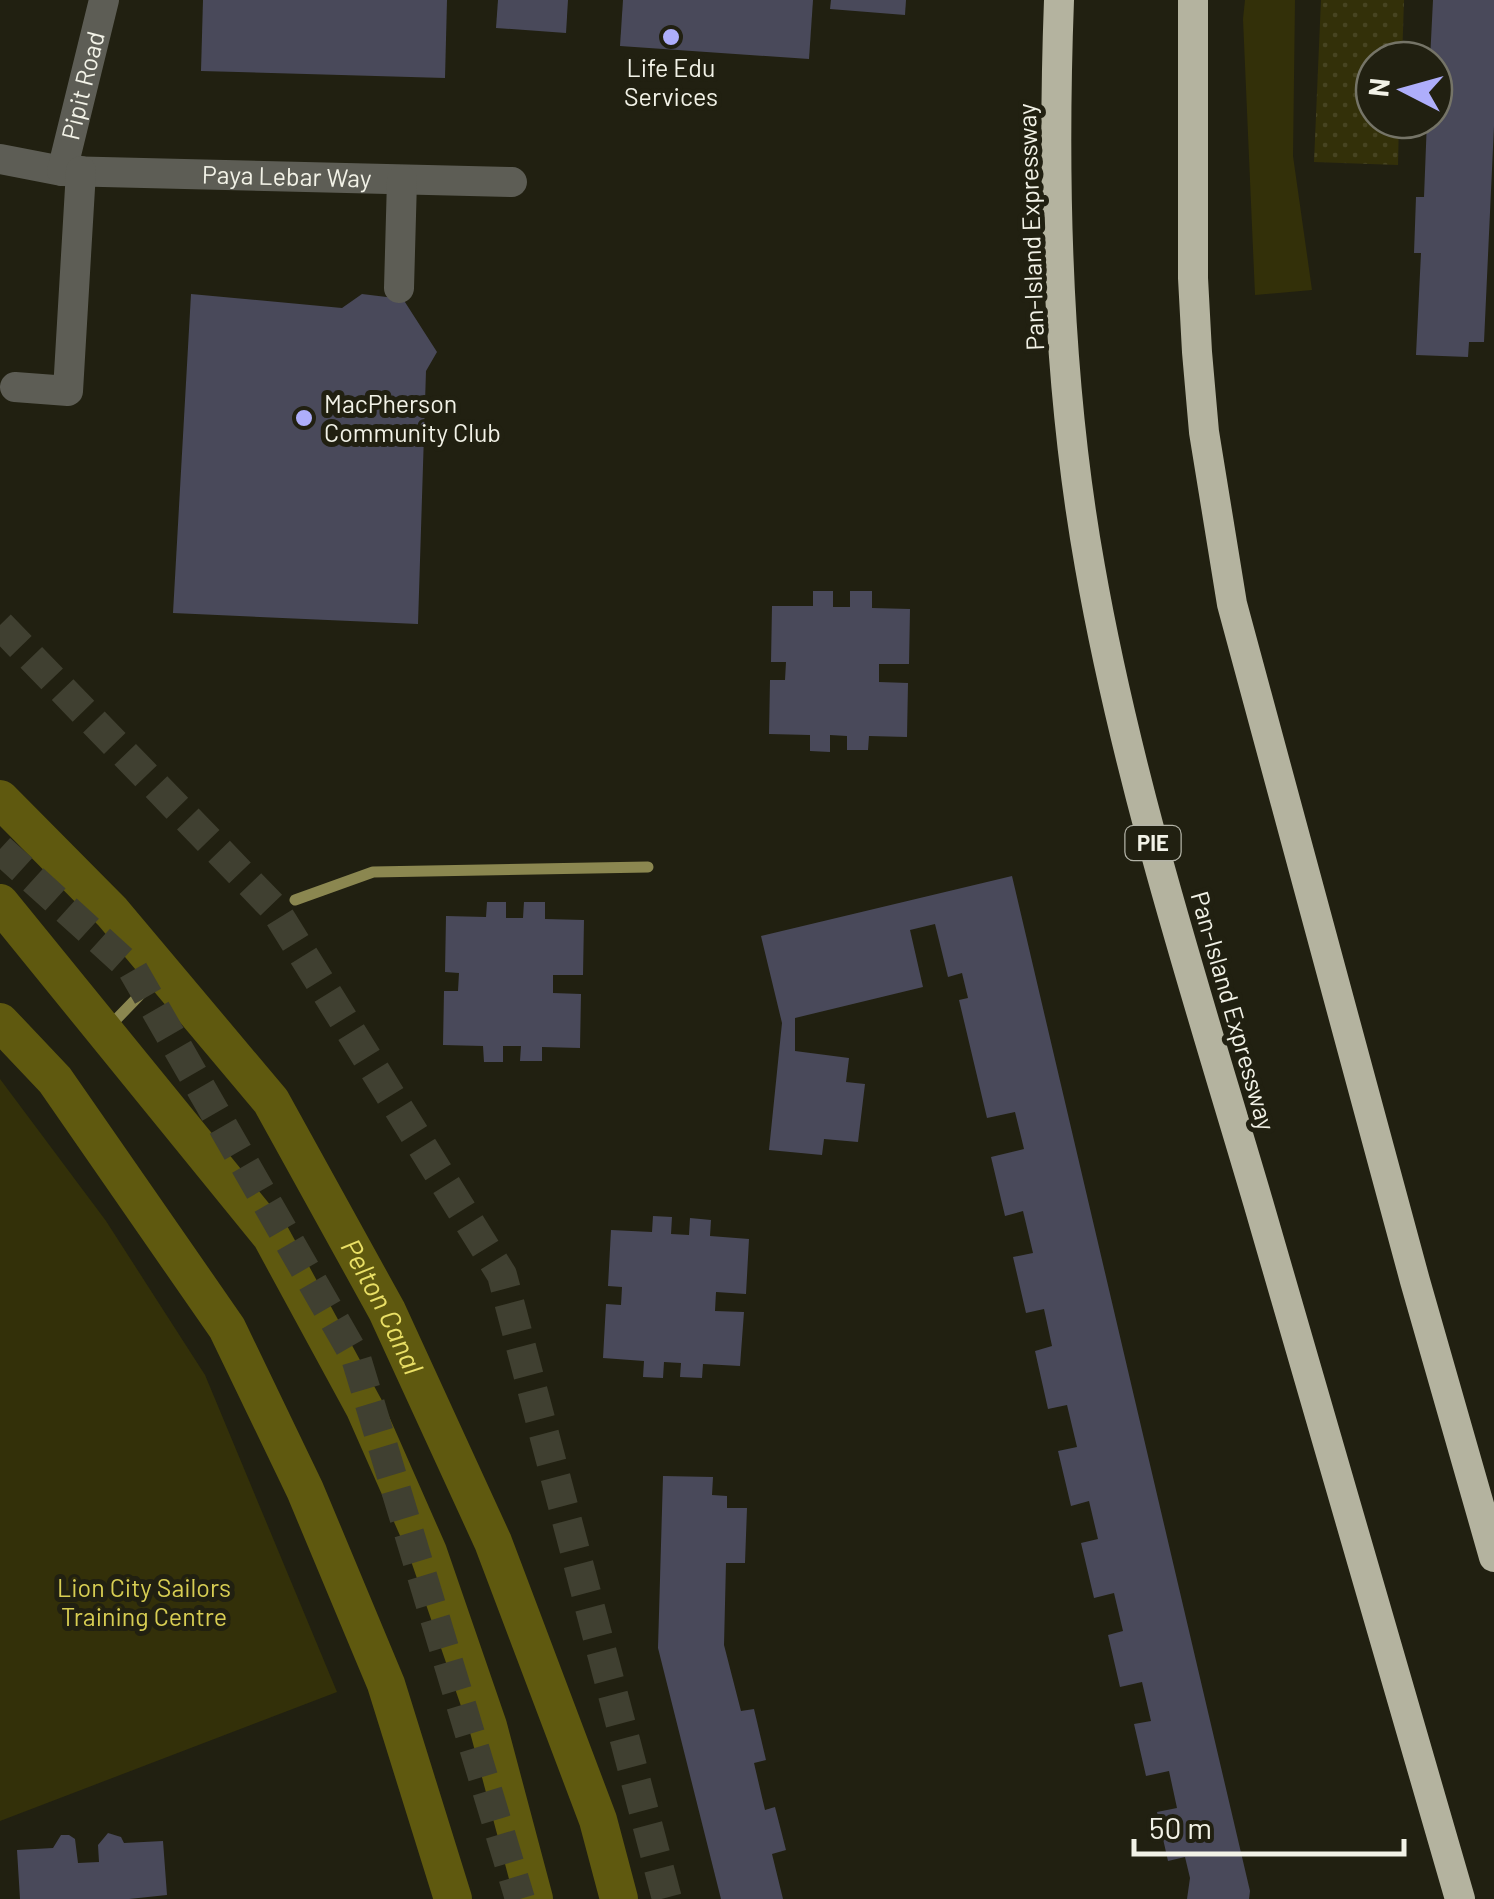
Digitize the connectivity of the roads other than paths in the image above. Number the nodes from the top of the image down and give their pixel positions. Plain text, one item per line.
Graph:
1 (104, 0) edge
2 (1059, 0) edge
3 (1193, 0) edge
4 (0, 159) edge
5 (72, 171) junction
6 (402, 180) junction
7 (512, 182) dead end
8 (399, 288) dead end
9 (15, 387) dead end
10 (1494, 1557) edge
11 (1460, 1899) edge

1 - 5 street, Pipit Road
2 - 11 highway, Pan-Island Expressway / PIE
3 - 10 highway
4 - 5 street, Paya Lebar Way
5 - 6 street, Paya Lebar Way
5 - 9 street, Pipit Road
6 - 7 street, Paya Lebar Way
6 - 8 street

